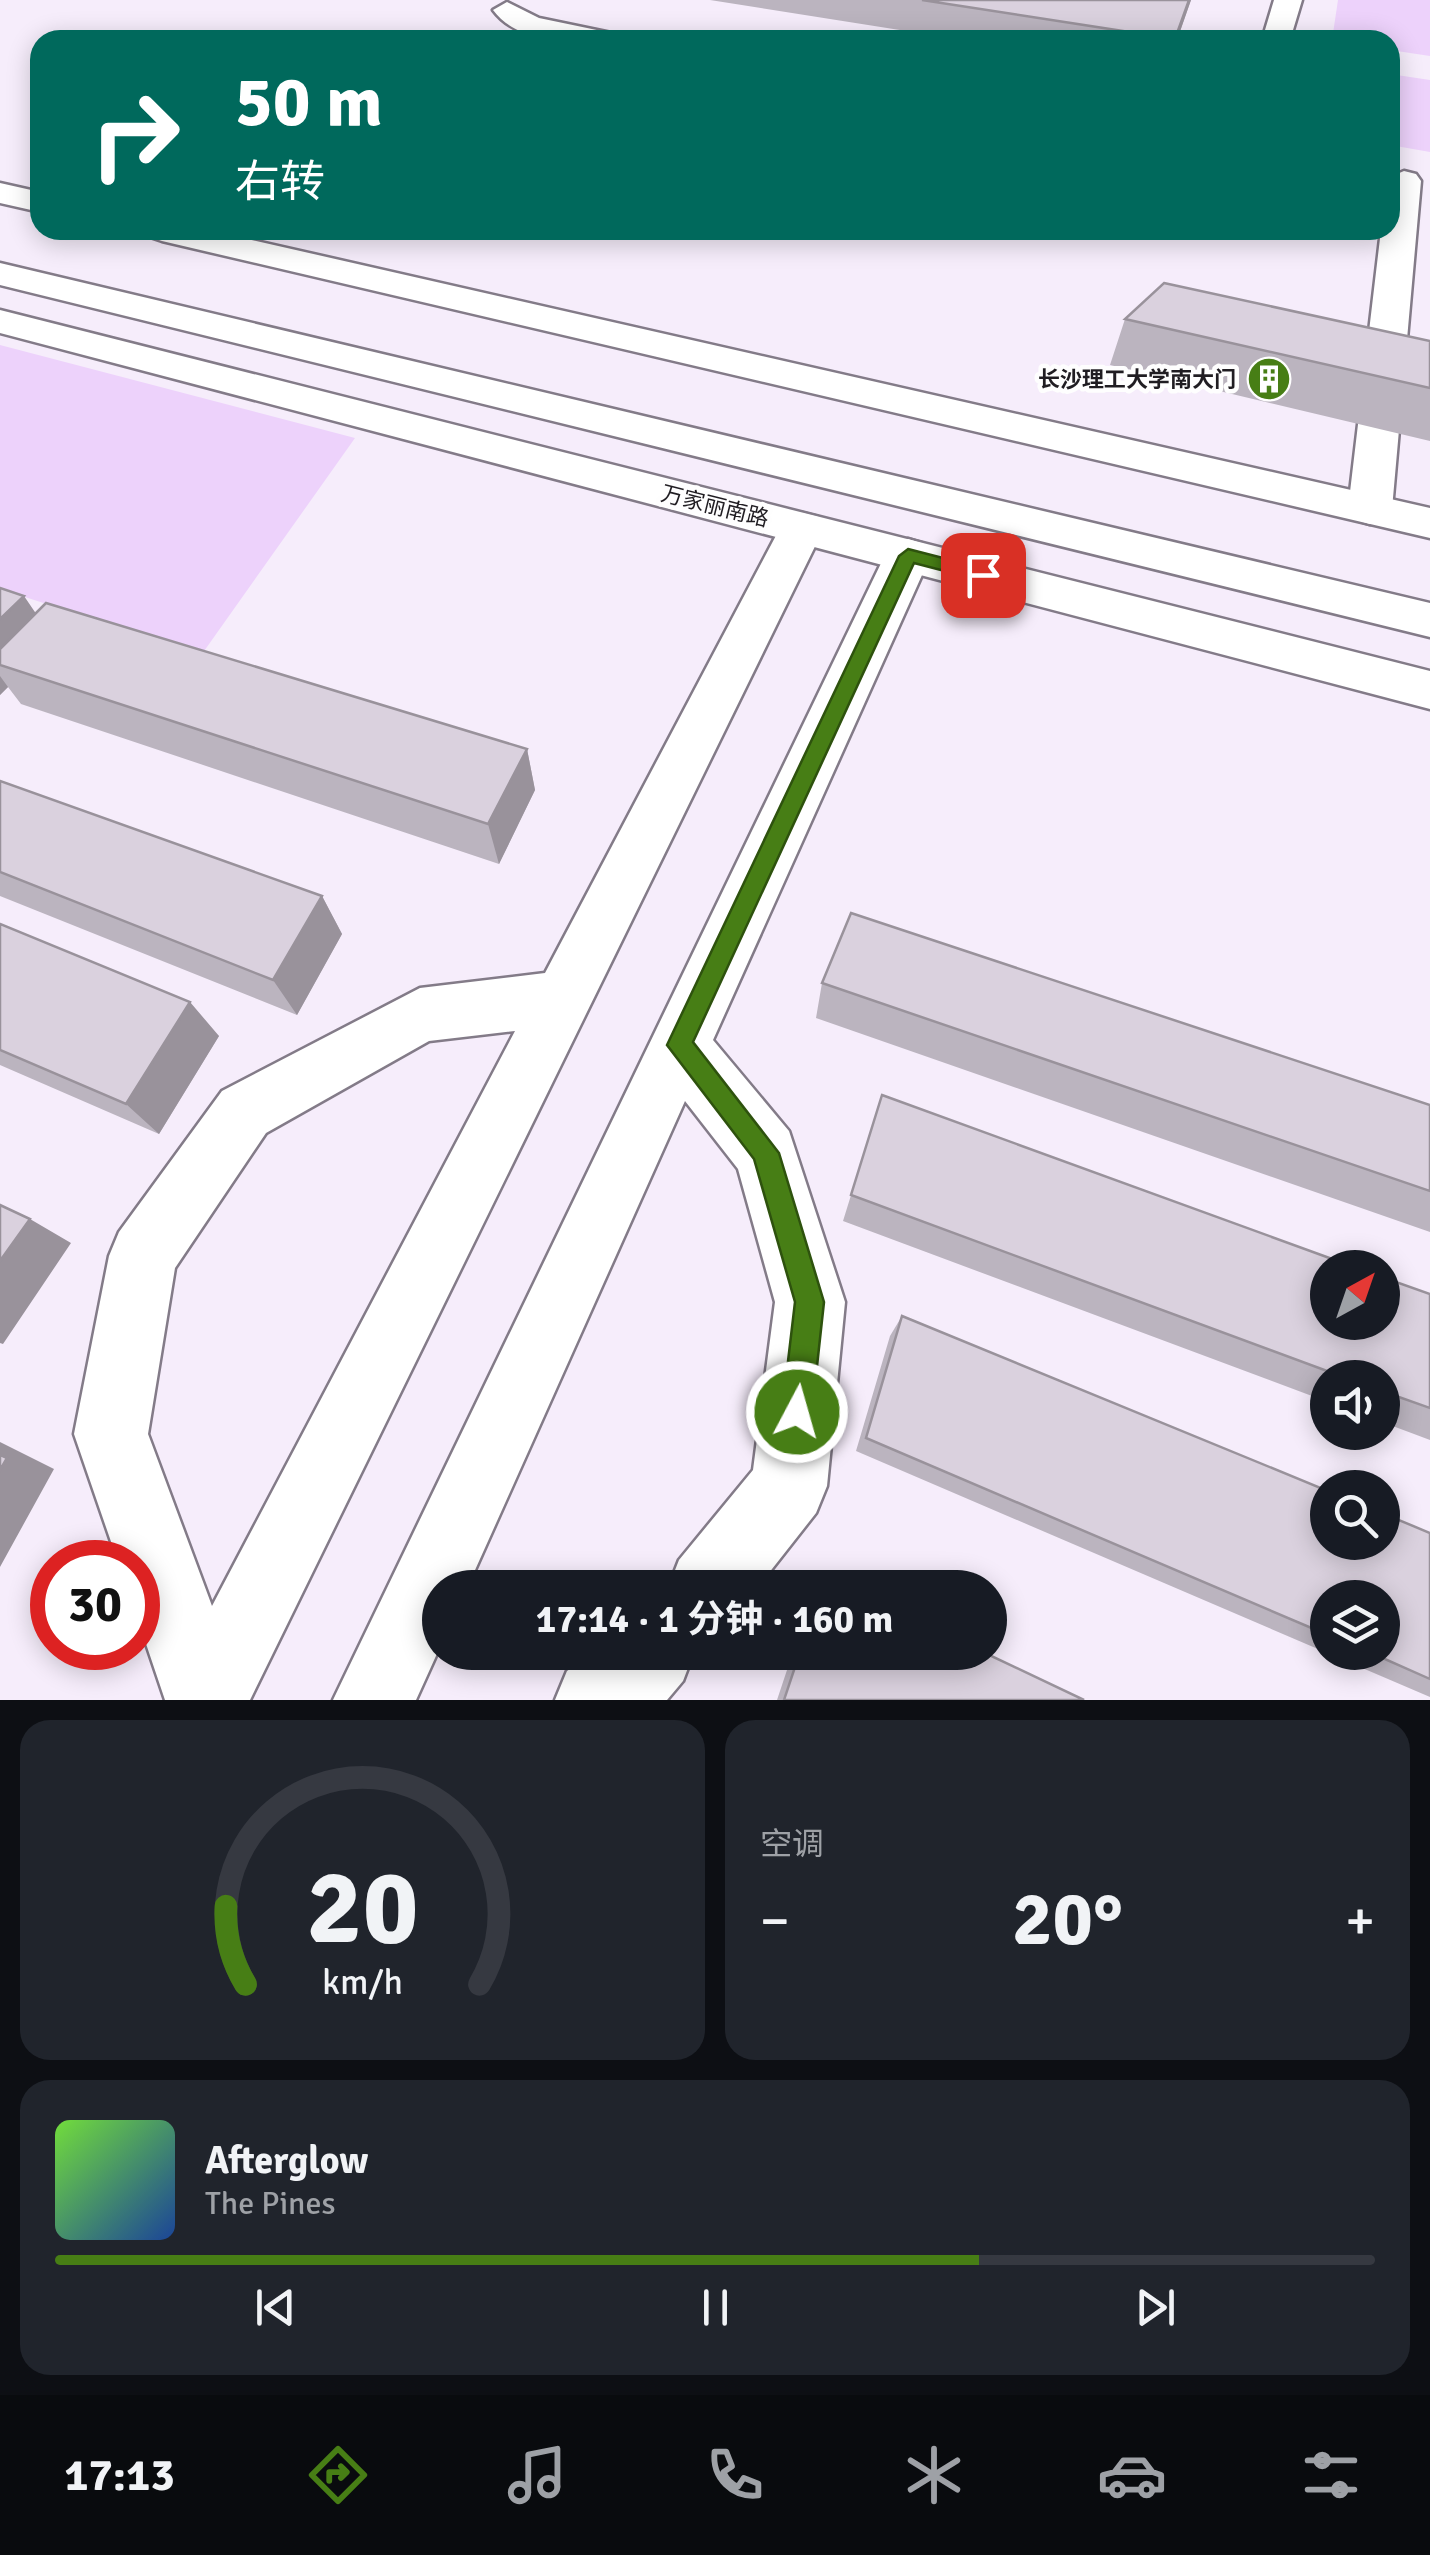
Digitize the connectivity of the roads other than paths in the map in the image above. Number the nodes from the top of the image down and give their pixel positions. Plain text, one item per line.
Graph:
1 (1288, 0) edge
2 (507, 10) dead end
3 (555, 30) edge
4 (1279, 30) edge
5 (1408, 182) edge
6 (0, 192) edge
7 (30, 200) edge
8 (205, 240) edge
9 (0, 274) edge
10 (0, 321) edge
11 (1370, 509) junction
12 (1430, 523) edge
13 (802, 528) junction
14 (908, 556) junction
15 (1430, 620) edge
16 (1430, 690) edge
17 (563, 998) junction
18 (679, 1045) junction
19 (721, 1570) edge
20 (640, 1670) edge
21 (206, 1700) edge
22 (374, 1700) edge
23 (596, 1700) edge

1 - 4 street
2 - 3 street
5 - 11 street
6 - 7 street
8 - 11 street
9 - 15 street
10 - 13 street, 万家丽南路
11 - 12 street
13 - 14 street, 万家丽南路
13 - 17 street
14 - 16 street, 万家丽南路
14 - 18 street
17 - 21 street
17 - 21 street
18 - 19 street
18 - 22 street
20 - 23 street

